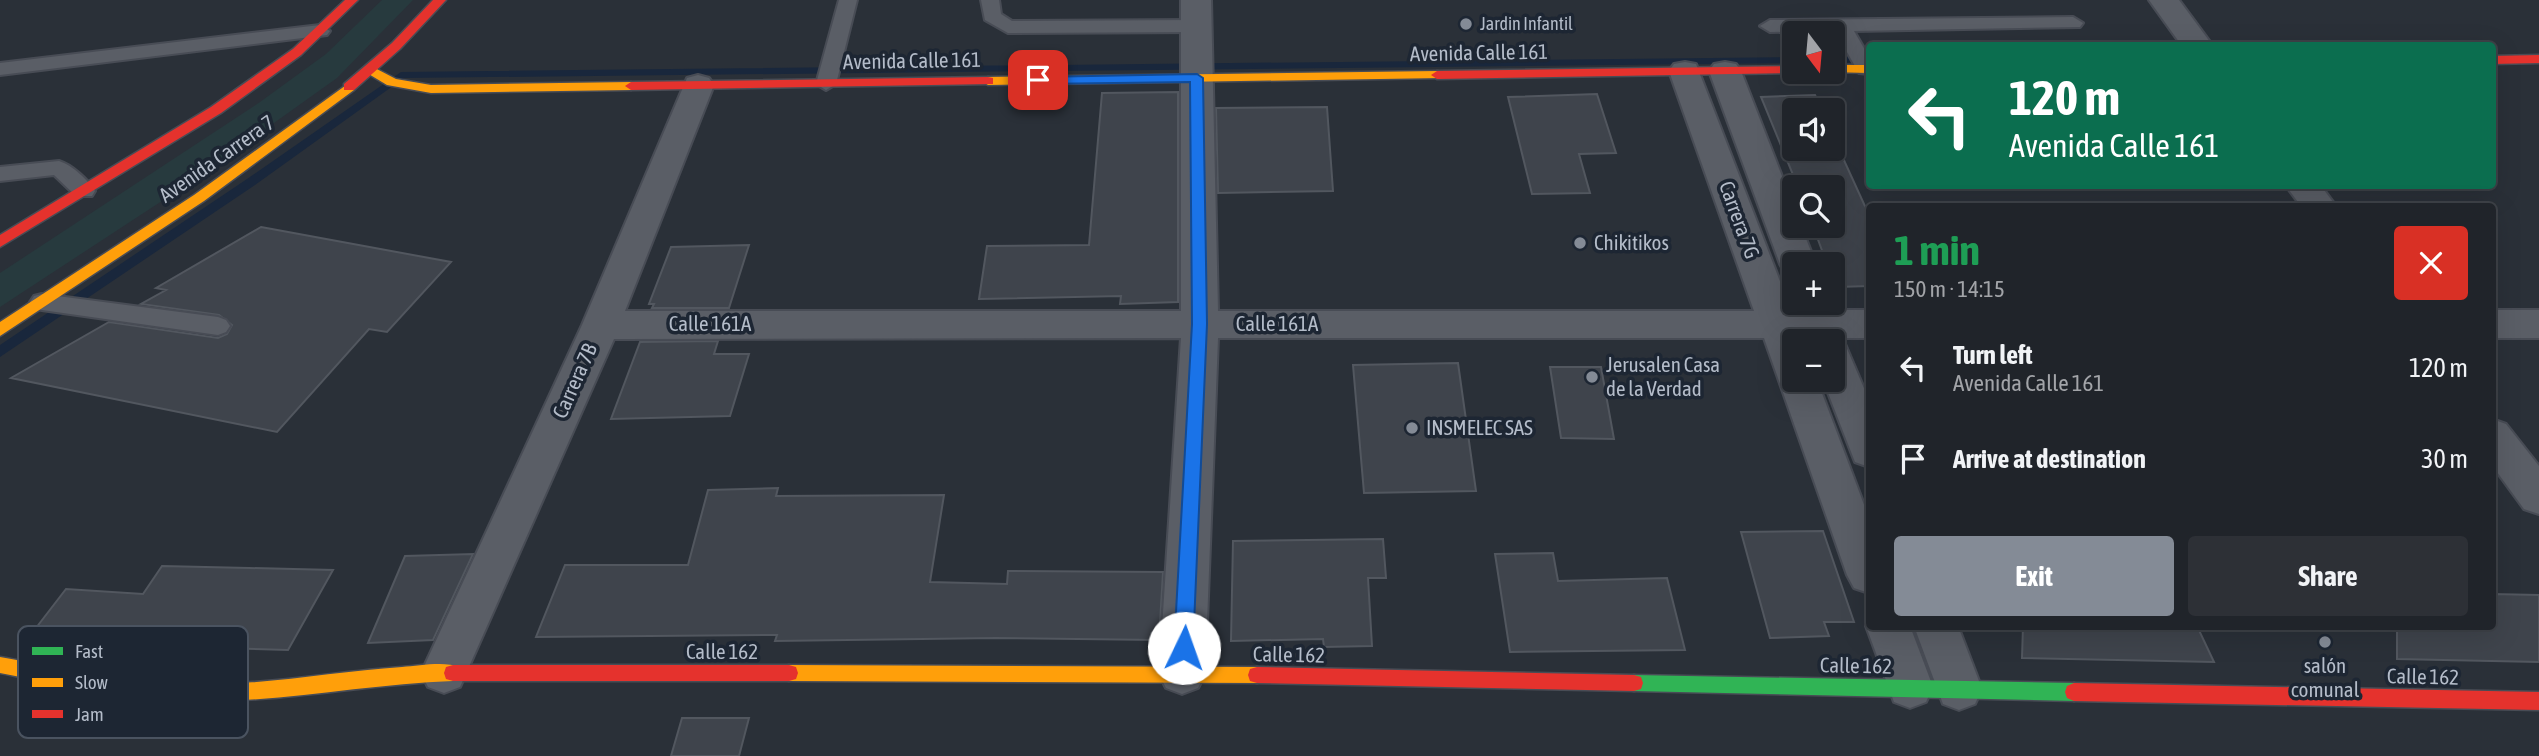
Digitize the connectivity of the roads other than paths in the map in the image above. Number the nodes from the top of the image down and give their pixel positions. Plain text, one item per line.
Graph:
1 (352, 0) edge
2 (440, 0) edge
3 (848, 0) edge
4 (990, 0) edge
5 (2164, 0) edge
6 (1196, 13) edge
7 (2073, 23) dead end
8 (1845, 25) edge
9 (1770, 26) dead end
10 (1782, 26) edge
11 (320, 31) junction
12 (1845, 32) edge
13 (2195, 42) edge
14 (2539, 59) edge
15 (2496, 60) edge
16 (1866, 66) edge
17 (0, 69) edge
18 (1845, 69) edge
19 (1866, 69) edge
20 (371, 70) junction
21 (1782, 70) edge
22 (1685, 71) junction
23 (1725, 71) junction
24 (1197, 78) junction
25 (826, 84) junction
26 (698, 85) junction
27 (0, 174) edge
28 (2305, 189) edge
29 (84, 191) junction
30 (2317, 203) edge
31 (0, 242) edge
32 (1793, 252) edge
33 (42, 302) junction
34 (1200, 324) junction
35 (1777, 324) junction
36 (1866, 324) edge
37 (2496, 324) edge
38 (2539, 324) edge
39 (601, 325) junction
40 (218, 326) dead end
41 (1815, 329) edge
42 (1831, 329) edge
43 (0, 330) edge
44 (1782, 337) edge
45 (1845, 388) edge
46 (1802, 392) edge
47 (2496, 440) edge
48 (1866, 443) edge
49 (2539, 497) edge
50 (1866, 567) edge
51 (1889, 630) edge
52 (1937, 630) edge
53 (0, 666) edge
54 (18, 669) edge
55 (444, 673) junction
56 (1182, 674) junction
57 (1910, 687) junction
58 (1959, 689) junction
59 (248, 691) edge
60 (2539, 701) edge

1 - 11 main road, Avenida Carrera 7
2 - 20 main road, Avenida Carrera 7
3 - 25 lane
4 - 6 lane
5 - 13 street
6 - 24 street
7 - 8 lane
9 - 10 lane
11 - 17 lane
11 - 29 main road, Avenida Carrera 7
12 - 16 lane
14 - 15 main road
18 - 19 main road
20 - 26 main road, Avenida Calle 161
20 - 33 main road, Avenida Carrera 7
21 - 23 main road, Avenida Calle 161
22 - 23 main road, Avenida Calle 161
22 - 24 main road, Avenida Calle 161
22 - 35 street, Carrera 7G
23 - 32 street, Carrera 7G
24 - 25 main road, Avenida Calle 161
24 - 34 street
25 - 26 main road, Avenida Calle 161
26 - 39 street, Carrera 7B
27 - 29 lane
28 - 30 street
29 - 31 main road, Avenida Carrera 7
33 - 40 lane
33 - 43 main road, Avenida Carrera 7
34 - 35 street, Calle 161A
34 - 39 street, Calle 161A
34 - 56 street
35 - 41 street, Calle 161A
35 - 44 street, Carrera 7G
36 - 42 street, Calle 161A
37 - 38 street
39 - 55 street, Carrera 7B
45 - 48 street
46 - 50 street
47 - 49 street
51 - 57 street
52 - 58 street
53 - 54 main road, Calle 162
55 - 56 main road, Calle 162
55 - 59 main road, Calle 162
56 - 57 main road, Calle 162
57 - 58 main road, Calle 162
58 - 60 main road, Calle 162

